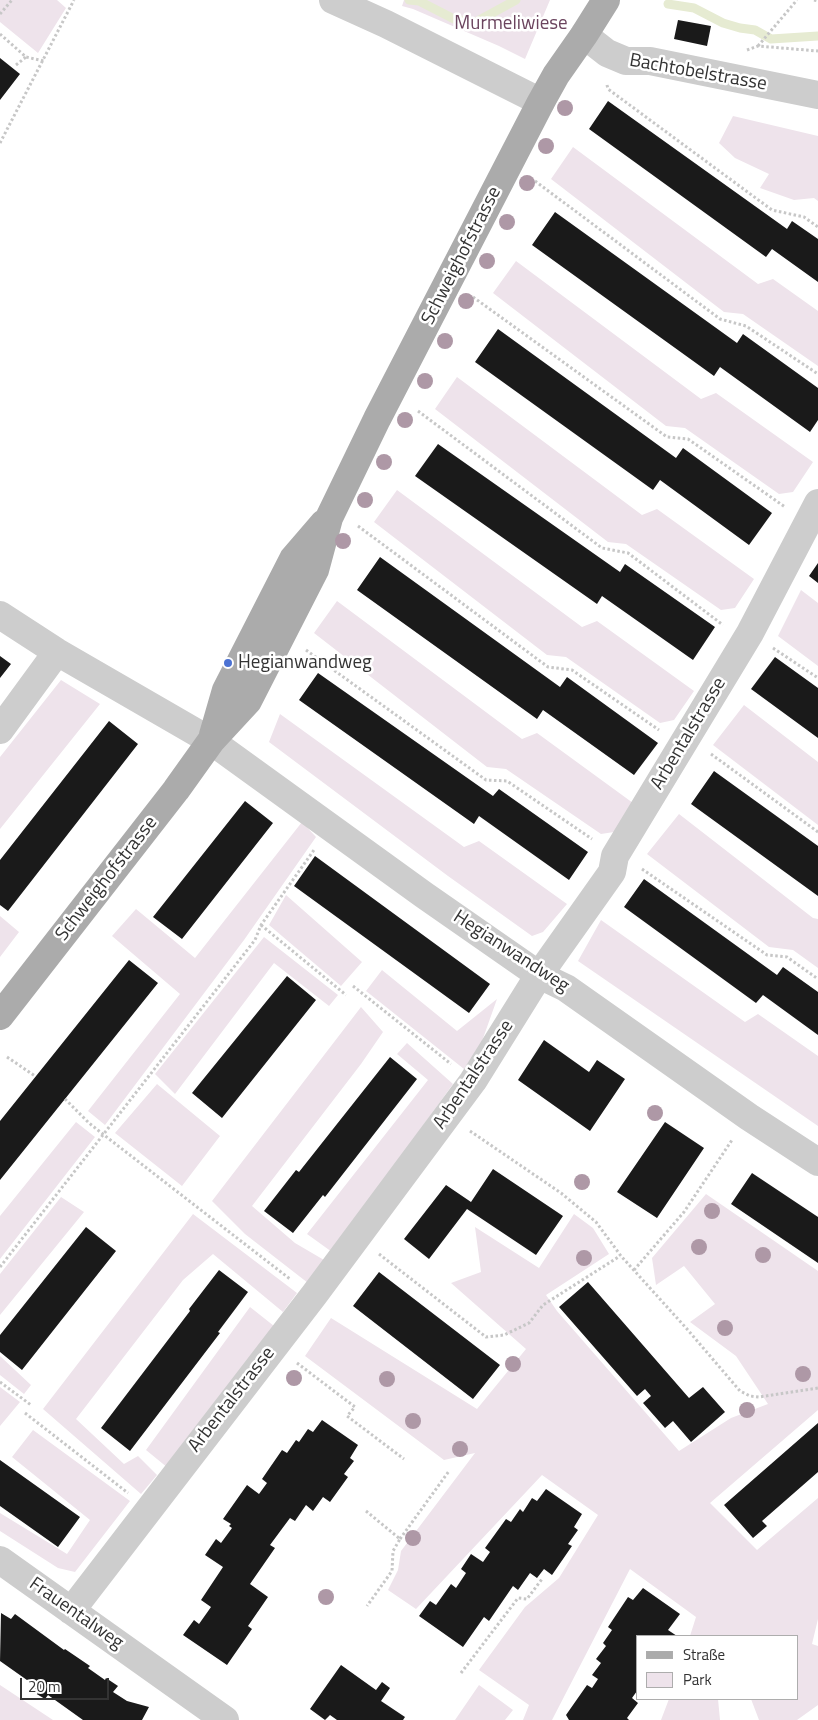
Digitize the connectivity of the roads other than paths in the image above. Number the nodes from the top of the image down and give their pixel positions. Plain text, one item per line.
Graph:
1 (333, 0) edge
2 (606, 0) edge
3 (584, 35) junction
4 (818, 96) edge
5 (541, 102) junction
6 (814, 511) edge
7 (0, 615) edge
8 (57, 652) junction
9 (0, 730) edge
10 (211, 741) junction
11 (539, 974) junction
12 (0, 1016) edge
13 (818, 1162) edge
14 (0, 1560) edge
15 (71, 1610) junction
16 (225, 1720) edge

1 - 5 street
2 - 3 main road, Schweighofstrasse
3 - 4 street, Bachtobelstrasse
3 - 5 main road, Schweighofstrasse
5 - 10 main road, Schweighofstrasse
6 - 11 street, Arbentalstrasse
7 - 8 street, Hegianwandweg
8 - 9 street
8 - 10 street, Hegianwandweg
10 - 11 street, Hegianwandweg
10 - 12 main road, Schweighofstrasse
11 - 13 street, Hegianwandweg
11 - 15 street, Arbentalstrasse
14 - 15 street, Frauentalweg
15 - 16 street, Frauentalweg

